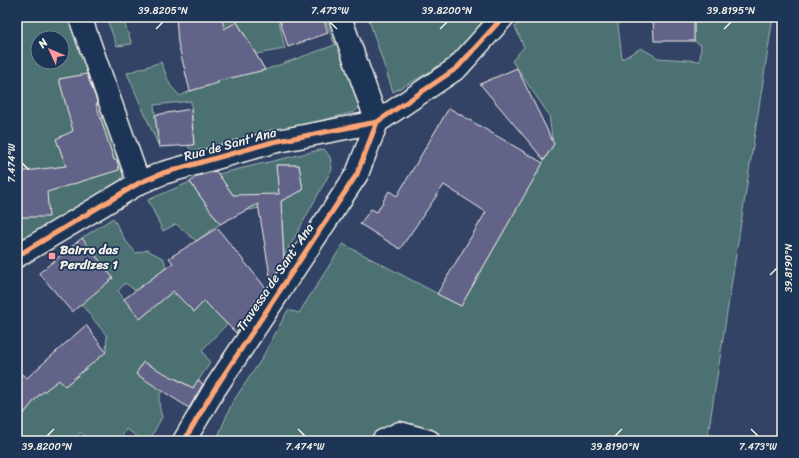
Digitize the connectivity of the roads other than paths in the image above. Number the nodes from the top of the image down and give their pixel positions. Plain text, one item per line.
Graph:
1 (80, 17) edge
2 (340, 17) edge
3 (503, 17) edge
4 (377, 122) junction
5 (139, 183) junction
6 (17, 256) edge
7 (184, 441) edge
8 (383, 441) edge
9 (429, 441) edge

1 - 5 street
2 - 4 street
3 - 4 street, Rua de Sant'Ana
4 - 5 street, Rua de Sant'Ana
4 - 7 street, Travessa de Sant' Ana
5 - 6 street, Rua de Sant'Ana
8 - 9 street

